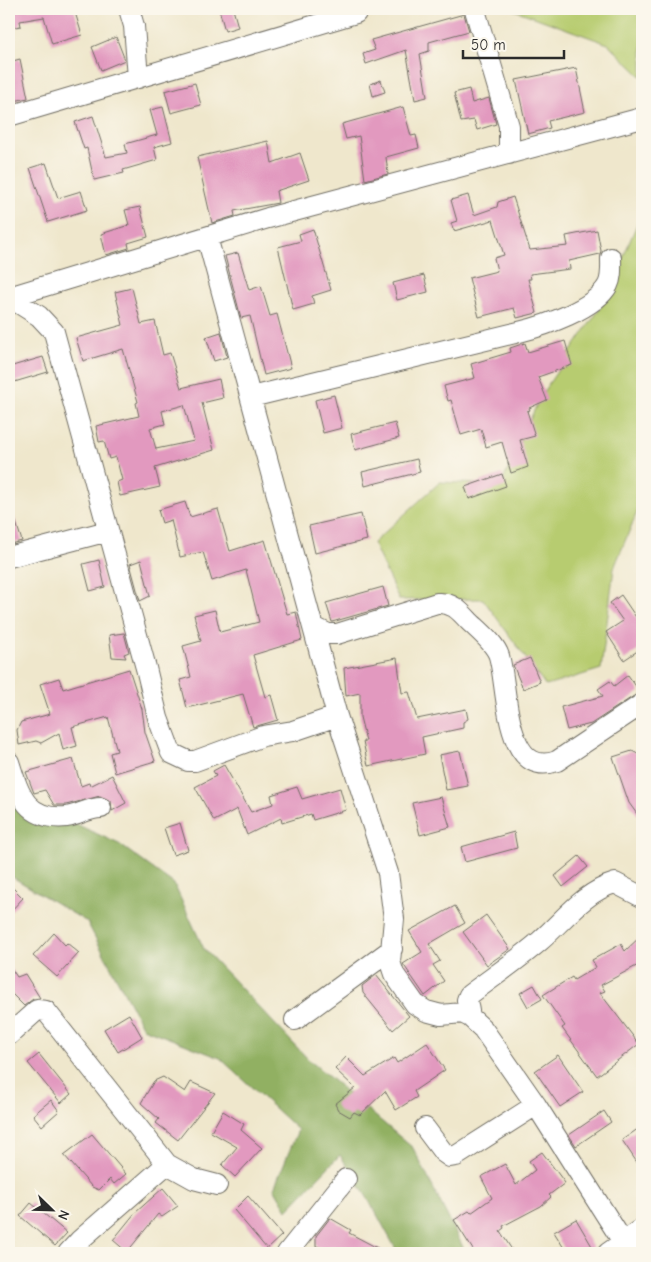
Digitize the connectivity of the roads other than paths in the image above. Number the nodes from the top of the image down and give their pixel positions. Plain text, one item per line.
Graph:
1 (129, 9) edge
2 (475, 10) dead end
3 (356, 13) dead end
4 (138, 78) junction
5 (9, 116) edge
6 (642, 118) edge
7 (509, 154) junction
8 (207, 237) junction
9 (611, 258) dead end
10 (9, 297) edge
11 (251, 396) junction
12 (108, 531) junction
13 (9, 558) edge
14 (314, 627) junction
15 (642, 704) edge
16 (337, 716) junction
17 (9, 762) edge
18 (101, 808) dead end
19 (642, 897) edge
20 (392, 949) junction
21 (470, 1017) junction
22 (295, 1020) dead end
23 (9, 1035) edge
24 (536, 1105) junction
25 (425, 1128) dead end
26 (167, 1164) junction
27 (346, 1179) dead end
28 (217, 1185) dead end
29 (642, 1229) edge
30 (616, 1248) edge
31 (68, 1253) edge
32 (287, 1253) edge
33 (642, 1253) edge

1 - 4 street
2 - 7 street
3 - 4 street
4 - 5 street
6 - 7 street
7 - 8 street
8 - 10 street
8 - 11 street
9 - 11 street
10 - 12 street
11 - 14 street
12 - 13 street
12 - 16 street
14 - 15 street
14 - 16 street
16 - 20 street
17 - 18 street
19 - 21 street
20 - 21 street
20 - 22 street
21 - 24 street
23 - 26 street
24 - 25 street
24 - 30 street
26 - 28 street
26 - 31 street
27 - 32 street
29 - 30 street
30 - 33 street

